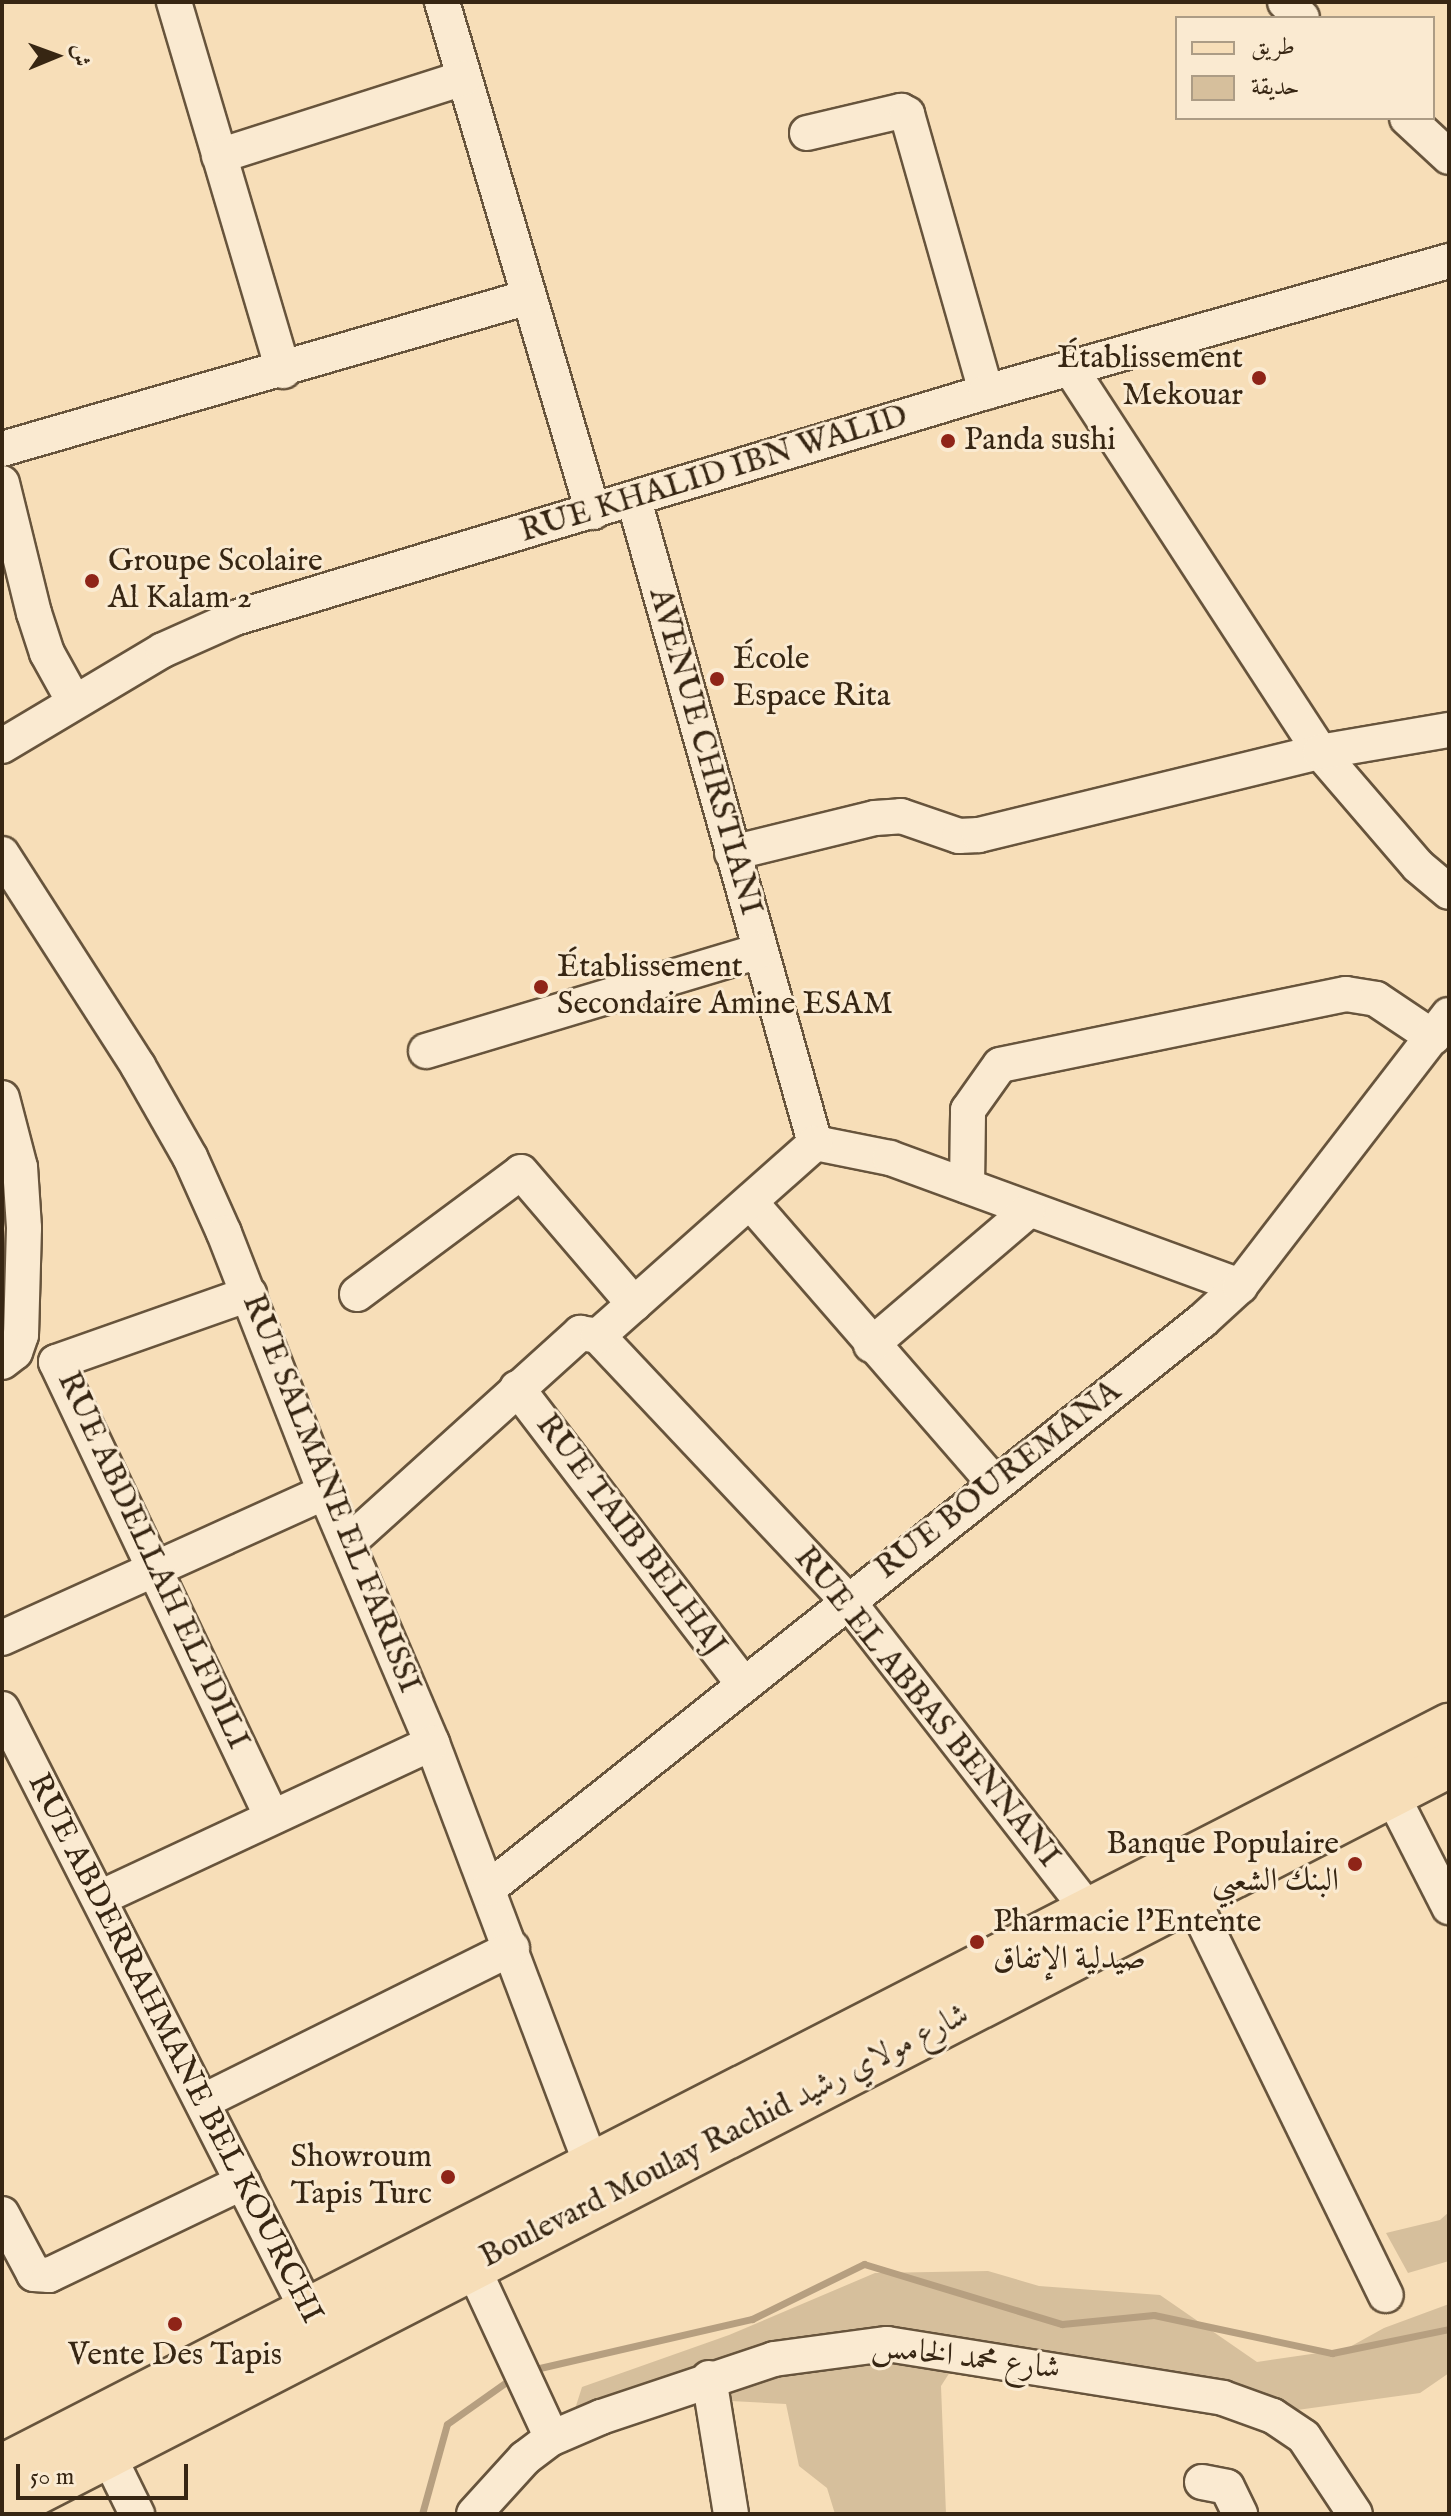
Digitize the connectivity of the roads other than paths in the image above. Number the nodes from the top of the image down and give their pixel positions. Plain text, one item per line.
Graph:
1 (174, 2) edge
2 (442, 2) edge
3 (1285, 2) edge
4 (1300, 16) edge
5 (464, 78) junction
6 (1409, 120) edge
7 (807, 133) dead end
8 (219, 156) junction
9 (1449, 157) edge
10 (1449, 261) edge
11 (529, 297) junction
12 (1070, 368) junction
13 (283, 371) junction
14 (986, 392) junction
15 (2, 449) edge
16 (2, 483) edge
17 (634, 500) junction
18 (593, 512) junction
19 (73, 700) junction
20 (1449, 730) edge
21 (2, 746) edge
22 (1320, 752) junction
23 (732, 853) junction
24 (2, 854) edge
25 (1449, 892) edge
26 (759, 951) junction
27 (1441, 1026) edge
28 (426, 1051) dead end
29 (2, 1098) edge
30 (815, 1143) junction
31 (967, 1186) junction
32 (751, 1203) junction
33 (1028, 1211) junction
34 (1240, 1286) junction
35 (249, 1294) junction
36 (357, 1294) dead end
37 (634, 1304) junction
38 (598, 1336) junction
39 (871, 1345) junction
40 (8, 1357) edge
41 (56, 1362) junction
42 (517, 1388) junction
43 (995, 1484) junction
44 (325, 1492) junction
45 (349, 1542) junction
46 (157, 1569) junction
47 (847, 1600) junction
48 (2, 1638) edge
49 (743, 1684) junction
50 (2, 1709) edge
51 (1449, 1726) edge
52 (432, 1743) junction
53 (1449, 1765) edge
54 (1392, 1795) junction
55 (271, 1815) junction
56 (489, 1888) junction
57 (1191, 1896) junction
58 (100, 1898) junction
59 (1449, 1907) edge
60 (1087, 1908) junction
61 (512, 1948) junction
62 (204, 2101) junction
63 (592, 2166) junction
64 (243, 2182) junction
65 (2, 2214) edge
66 (473, 2268) junction
67 (1386, 2295) dead end
68 (315, 2326) junction
69 (709, 2378) junction
70 (552, 2438) junction
71 (108, 2455) junction
72 (2, 2467) edge
73 (1202, 2482) dead end
74 (2, 2510) edge
75 (137, 2514) edge
76 (474, 2514) edge
77 (731, 2514) edge
78 (1240, 2514) edge
79 (1355, 2514) edge

1 - 8 street
2 - 5 street
3 - 4 street
5 - 8 street
5 - 11 street
6 - 9 street
7 - 14 street
8 - 13 street
10 - 12 street, RUE KHALID IBN WALID
11 - 13 street
11 - 18 street
12 - 14 street, RUE KHALID IBN WALID
12 - 22 street
13 - 15 street
14 - 17 street, RUE KHALID IBN WALID
16 - 19 street
17 - 18 street, RUE KHALID IBN WALID
17 - 23 street, AVENUE CHRSTIANI
18 - 19 street, RUE KHALID IBN WALID
19 - 21 street, RUE KHALID IBN WALID
20 - 22 street
22 - 23 street
22 - 25 street
23 - 26 street, AVENUE CHRSTIANI
24 - 35 street, RUE SALMANE EL FARISSI
26 - 28 street
26 - 30 street, AVENUE CHRSTIANI
27 - 31 street
27 - 34 street, RUE BOUREMANA
29 - 40 street
30 - 31 street
30 - 32 street
31 - 33 street
32 - 37 street
32 - 39 street
33 - 34 street
33 - 39 street
34 - 43 street, RUE BOUREMANA
35 - 41 street, RUE ABDELLAH ELFDILI
35 - 44 street, RUE SALMANE EL FARISSI
36 - 37 street
37 - 38 street
38 - 42 street
38 - 47 street, RUE EL ABBAS BENNANI
39 - 43 street
40 - 41 street
41 - 46 street, RUE ABDELLAH ELFDILI
42 - 45 street
42 - 49 street, RUE TAIB BELHAJ
43 - 47 street, RUE BOUREMANA
44 - 45 street, RUE SALMANE EL FARISSI
44 - 46 street
45 - 52 street, RUE SALMANE EL FARISSI
46 - 48 street
46 - 55 street, RUE ABDELLAH ELFDILI
47 - 49 street, RUE BOUREMANA
47 - 60 street, RUE EL ABBAS BENNANI
49 - 56 street, RUE BOUREMANA
50 - 58 street, RUE ABDERRAHMANE BEL KOURCHI
51 - 60 main road, Boulevard Moulay Rachid شارع مولاي رشيد
52 - 55 street
52 - 56 street, RUE SALMANE EL FARISSI
53 - 54 main road, Boulevard Moulay Rachid شارع مولاي رشيد
54 - 57 main road, Boulevard Moulay Rachid شارع مولاي رشيد
54 - 59 street
55 - 58 street
56 - 61 street, RUE SALMANE EL FARISSI
57 - 66 main road, Boulevard Moulay Rachid شارع مولاي رشيد
57 - 67 street
58 - 62 street, RUE ABDERRAHMANE BEL KOURCHI
60 - 63 main road, Boulevard Moulay Rachid شارع مولاي رشيد
61 - 62 street
61 - 63 street, RUE SALMANE EL FARISSI
62 - 64 street, RUE ABDERRAHMANE BEL KOURCHI
63 - 68 main road, Boulevard Moulay Rachid شارع مولاي رشيد
64 - 65 street
64 - 68 street, RUE ABDERRAHMANE BEL KOURCHI
66 - 68 main road, Boulevard Moulay Rachid شارع مولاي رشيد
66 - 70 street
68 - 71 main road, Boulevard Moulay Rachid شارع مولاي رشيد
68 - 72 main road, Boulevard Moulay Rachid شارع مولاي رشيد
69 - 70 street, شارع محمد الخامس
69 - 77 street
69 - 79 street, شارع محمد الخامس
70 - 76 street, شارع محمد الخامس
71 - 74 main road, Boulevard Moulay Rachid شارع مولاي رشيد
71 - 75 street
73 - 78 street

